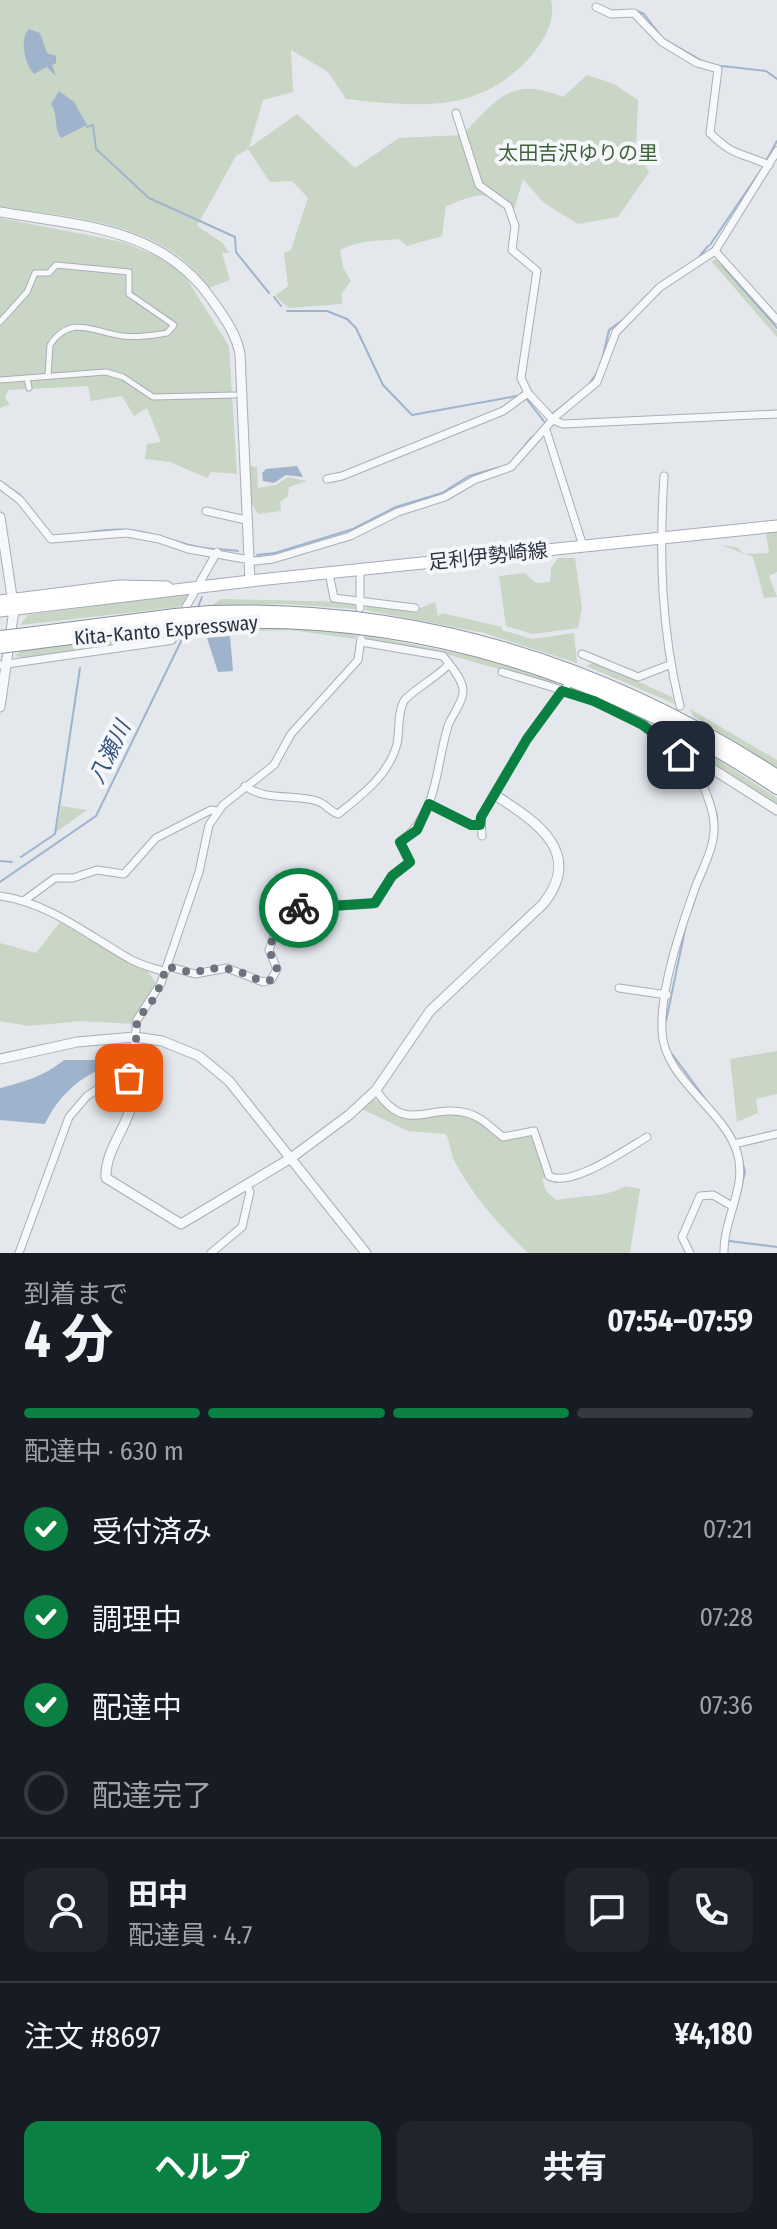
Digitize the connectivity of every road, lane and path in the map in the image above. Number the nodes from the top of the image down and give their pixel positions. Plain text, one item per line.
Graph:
1 (596, 7) dead end
2 (456, 113) dead end
3 (777, 151) edge
4 (765, 163) junction
5 (0, 212) edge
6 (715, 251) junction
7 (777, 320) edge
8 (0, 322) edge
9 (48, 376) junction
10 (27, 378) junction
11 (0, 380) edge
12 (29, 388) dead end
13 (528, 393) junction
14 (235, 395) dead end
15 (777, 414) edge
16 (550, 417) junction
17 (546, 430) junction
18 (664, 476) dead end
19 (327, 479) dead end
20 (0, 485) edge
21 (206, 511) dead end
22 (0, 517) edge
23 (246, 520) junction
24 (777, 526) edge
25 (661, 539) junction
26 (583, 546) junction
27 (217, 552) junction
28 (248, 559) junction
29 (360, 570) junction
30 (329, 573) junction
31 (250, 581) junction
32 (199, 588) junction
33 (0, 601) edge
34 (14, 604) junction
35 (360, 604) junction
36 (415, 608) dead end
37 (0, 611) edge
38 (209, 618) junction
39 (0, 637) edge
40 (25, 639) junction
41 (0, 647) edge
42 (584, 657) dead end
43 (4, 664) edge
44 (669, 665) junction
45 (447, 666) junction
46 (502, 672) dead end
47 (564, 688) junction
48 (680, 706) dead end
49 (0, 707) edge
50 (690, 744) dead end
51 (692, 756) junction
52 (777, 776) edge
53 (245, 786) junction
54 (777, 788) edge
55 (495, 795) junction
56 (429, 804) junction
57 (777, 810) edge
58 (217, 811) junction
59 (480, 825) junction
60 (482, 836) dead end
61 (0, 896) edge
62 (25, 900) junction
63 (166, 969) junction
64 (619, 988) dead end
65 (667, 995) junction
66 (135, 1037) junction
67 (0, 1059) edge
68 (126, 1073) junction
69 (376, 1090) junction
70 (777, 1134) edge
71 (647, 1137) dead end
72 (734, 1144) junction
73 (291, 1158) junction
74 (247, 1186) junction
75 (732, 1206) junction
76 (19, 1253) edge
77 (211, 1253) edge
78 (366, 1253) edge
79 (690, 1253) edge
80 (724, 1253) edge

1 - 4 street
2 - 13 street
3 - 4 street
4 - 6 street
5 - 23 street
6 - 7 street
6 - 16 street
8 - 9 street
9 - 10 street
9 - 14 street
10 - 11 street
10 - 12 street
13 - 16 street
13 - 19 street
15 - 16 street
16 - 17 street
17 - 26 street
17 - 28 street
18 - 25 street
20 - 27 street
21 - 23 street
22 - 34 street
23 - 28 street
24 - 25 main road, 足利伊勢崎線
25 - 26 main road, 足利伊勢崎線
25 - 44 street
26 - 29 main road, 足利伊勢崎線
27 - 28 street
27 - 32 street
28 - 31 street
29 - 30 main road, 足利伊勢崎線
29 - 35 street
30 - 31 main road, 足利伊勢崎線
30 - 35 street
31 - 32 main road, 足利伊勢崎線
32 - 34 main road, 足利伊勢崎線
32 - 43 street
33 - 34 main road, 足利伊勢崎線
34 - 37 main road, 足利伊勢崎線
34 - 43 street
35 - 36 street
38 - 40 highway, Kita-Kanto Expressway, bridge
38 - 52 highway, Kita-Kanto Expressway
38 - 54 highway, Kita-Kanto Expressway
39 - 40 highway, Kita-Kanto Expressway, bridge
40 - 41 highway, Kita-Kanto Expressway, bridge
42 - 44 street
43 - 49 street
44 - 48 street
45 - 53 street
45 - 53 street
45 - 56 street
46 - 47 street
47 - 51 street
47 - 55 street
50 - 51 street
51 - 57 street
51 - 65 street
53 - 58 street
55 - 59 street
55 - 69 street
56 - 59 street
56 - 63 street
58 - 62 street
58 - 63 street
59 - 60 street
61 - 62 street
62 - 63 street
63 - 66 street
64 - 65 street
65 - 72 street
66 - 67 street
66 - 68 street
66 - 73 street
68 - 74 street
68 - 76 street
69 - 71 street
69 - 73 street
70 - 72 street
72 - 75 street
73 - 74 street
73 - 78 street
74 - 77 street
75 - 79 street
75 - 80 street

